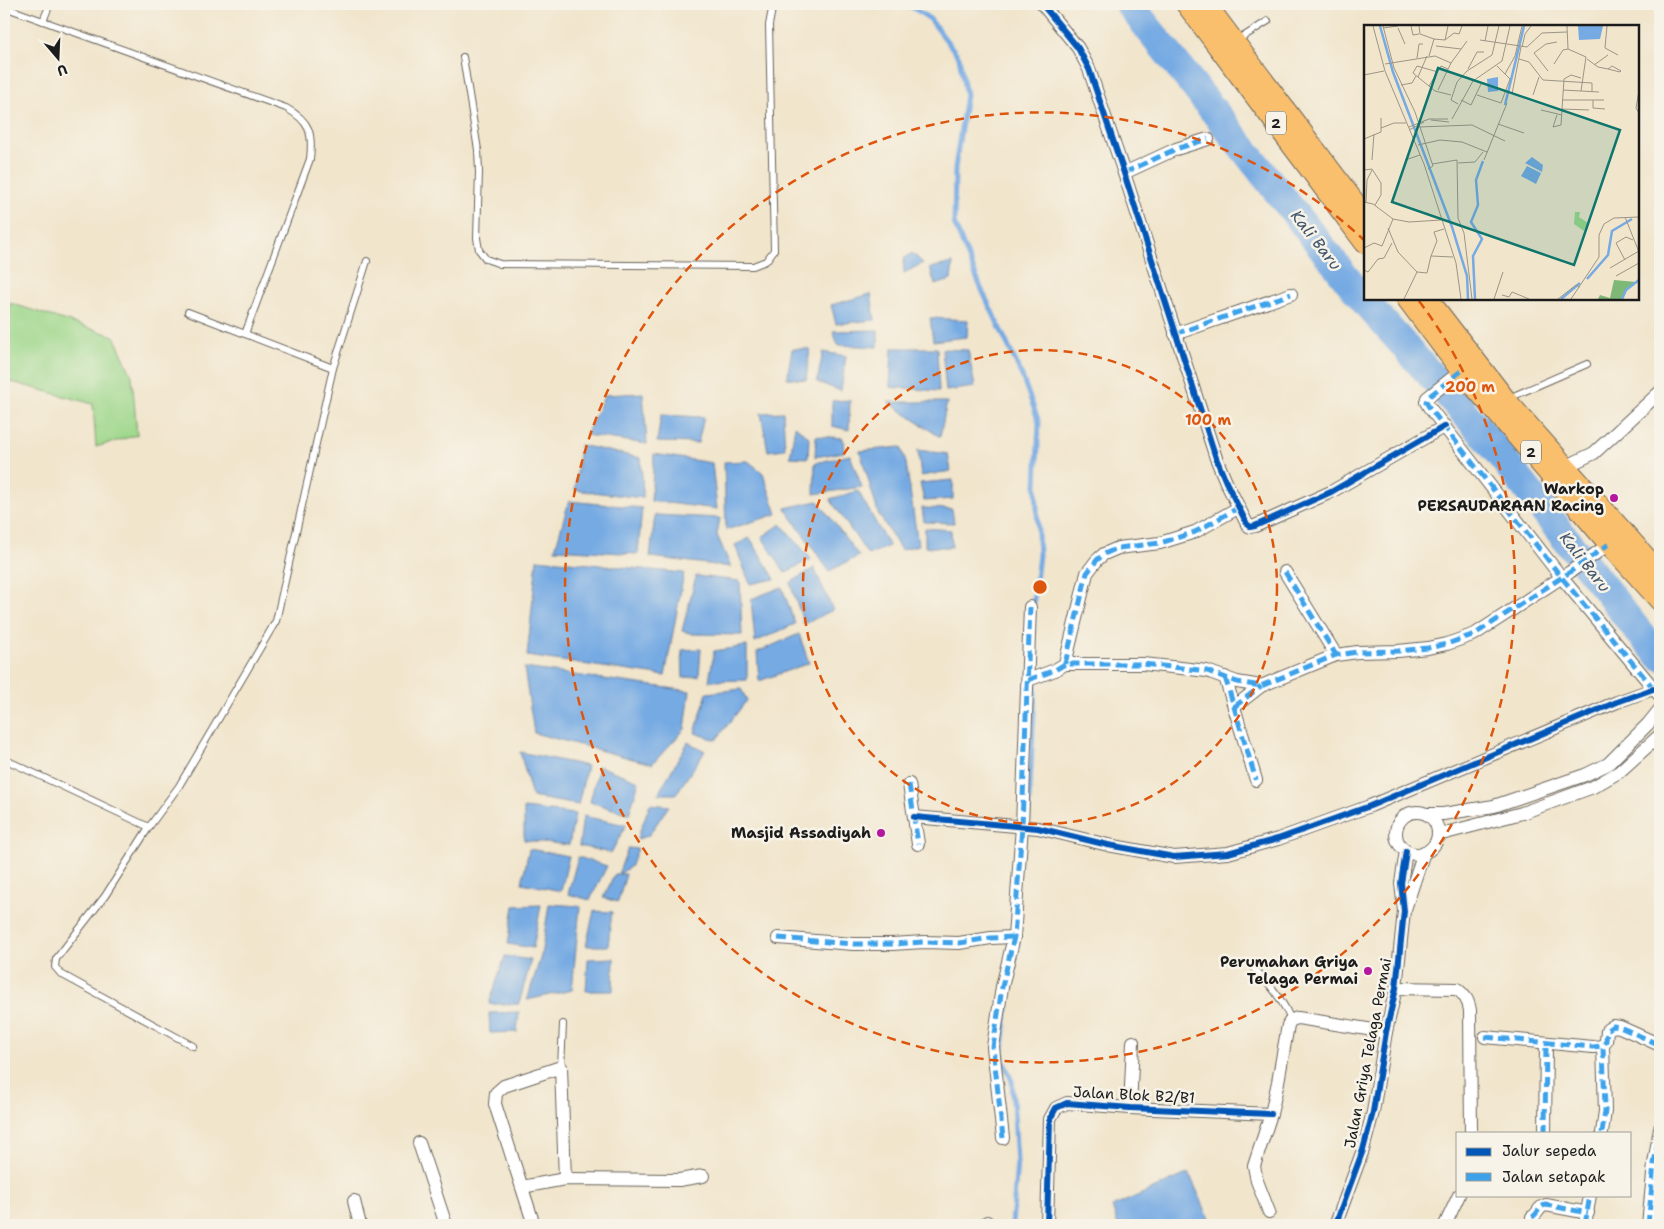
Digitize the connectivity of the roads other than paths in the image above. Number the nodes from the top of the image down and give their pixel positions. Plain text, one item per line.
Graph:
1 (50, 4) edge
2 (773, 4) edge
3 (1042, 4) edge
4 (1186, 4) edge
5 (1206, 4) edge
6 (4, 7) edge
7 (44, 21) junction
8 (1268, 21) dead end
9 (1235, 42) junction
10 (463, 57) dead end
11 (1208, 139) dead end
12 (1124, 173) junction
13 (1364, 215) edge
14 (1364, 242) edge
15 (367, 261) dead end
16 (1291, 294) dead end
17 (1408, 300) edge
18 (1429, 300) edge
19 (188, 312) dead end
20 (245, 334) junction
21 (1175, 334) junction
22 (1587, 364) dead end
23 (333, 368) junction
24 (1456, 374) junction
25 (1660, 392) edge
26 (1506, 400) junction
27 (1445, 426) junction
28 (1565, 467) junction
29 (1238, 508) junction
30 (1606, 546) junction
31 (1285, 572) dead end
32 (1660, 572) edge
33 (1566, 575) junction
34 (1660, 601) edge
35 (1030, 607) dead end
36 (1336, 655) junction
37 (1060, 667) junction
38 (1225, 677) junction
39 (1030, 679) junction
40 (1261, 686) junction
41 (1657, 692) edge
42 (1234, 706) junction
43 (1660, 708) edge
44 (1648, 724) junction
45 (1660, 735) edge
46 (4, 759) edge
47 (1256, 780) dead end
48 (909, 784) dead end
49 (1427, 814) junction
50 (914, 817) junction
51 (149, 827) junction
52 (1028, 827) junction
53 (1438, 835) junction
54 (918, 844) dead end
55 (1406, 851) junction
56 (1424, 852) junction
57 (1404, 911) junction
58 (1014, 937) junction
59 (778, 938) dead end
60 (1254, 969) dead end
61 (1396, 988) junction
62 (1291, 1020) junction
63 (563, 1024) dead end
64 (1386, 1032) junction
65 (1485, 1037) dead end
66 (1133, 1042) dead end
67 (1546, 1042) junction
68 (1660, 1045) edge
69 (193, 1046) dead end
70 (1603, 1046) junction
71 (561, 1068) junction
72 (1130, 1108) junction
73 (1270, 1114) junction
74 (1660, 1128) edge
75 (1471, 1132) edge
76 (1545, 1132) edge
77 (1602, 1132) edge
78 (1003, 1138) dead end
79 (419, 1143) dead end
80 (703, 1176) dead end
81 (564, 1179) junction
82 (522, 1188) junction
83 (1656, 1194) edge
84 (1459, 1196) edge
85 (1590, 1196) edge
86 (354, 1201) dead end
87 (1269, 1212) dead end
88 (1532, 1217) dead end
89 (1586, 1219) edge
90 (360, 1225) edge
91 (446, 1225) edge
92 (534, 1225) edge
93 (1047, 1225) edge
94 (1334, 1225) edge
95 (1445, 1225) edge
96 (1648, 1225) edge

1 - 7 lane
2 - 10 lane
3 - 12 street
4 - 14 highway, 2
5 - 9 highway, 2
6 - 7 lane
7 - 20 lane
8 - 9 lane
9 - 13 highway, 2
11 - 12 street
12 - 21 street
15 - 23 lane
16 - 21 street
17 - 24 highway, 2
18 - 26 highway, 2
19 - 20 lane
20 - 23 lane
21 - 29 street
22 - 26 lane
23 - 51 lane
24 - 27 street
24 - 30 highway, 2
25 - 28 street
26 - 28 highway, 2
27 - 29 street
27 - 33 street
28 - 32 highway, 2
29 - 37 street
30 - 33 street
30 - 34 highway, 2
31 - 36 street
33 - 36 street
33 - 41 street
35 - 39 street
36 - 40 street
37 - 38 street
37 - 39 street
38 - 40 street
38 - 42 street
39 - 52 street
40 - 42 street
41 - 52 street
42 - 47 street
43 - 44 street
44 - 45 street
44 - 49 street
45 - 53 street
46 - 51 lane
48 - 50 street
49 - 53 street
49 - 55 street
50 - 52 street
50 - 54 street
51 - 69 lane
52 - 58 street
53 - 56 street, Jalan Griya Telaga Permai
55 - 56 street
55 - 57 street, Jalan Griya Telaga Permai
56 - 57 street, Jalan Griya Telaga Permai
57 - 61 street, Jalan Griya Telaga Permai
58 - 59 street
58 - 78 street
60 - 62 lane
61 - 64 street, Jalan Griya Telaga Permai
61 - 75 street
62 - 64 street
62 - 73 street
63 - 71 lane
64 - 94 street, Jalan Griya Telaga Permai
65 - 67 street
66 - 72 street
67 - 70 street
67 - 76 street
68 - 70 street
70 - 77 street
71 - 81 street
71 - 82 street
72 - 73 street, Jalan Blok B2/B1
72 - 93 street, Jalan Blok B2/B1
73 - 87 street
74 - 83 street
79 - 91 street
80 - 81 street
81 - 82 street
82 - 92 street
83 - 96 street
84 - 95 street
85 - 89 street
86 - 90 street
88 - 89 street

